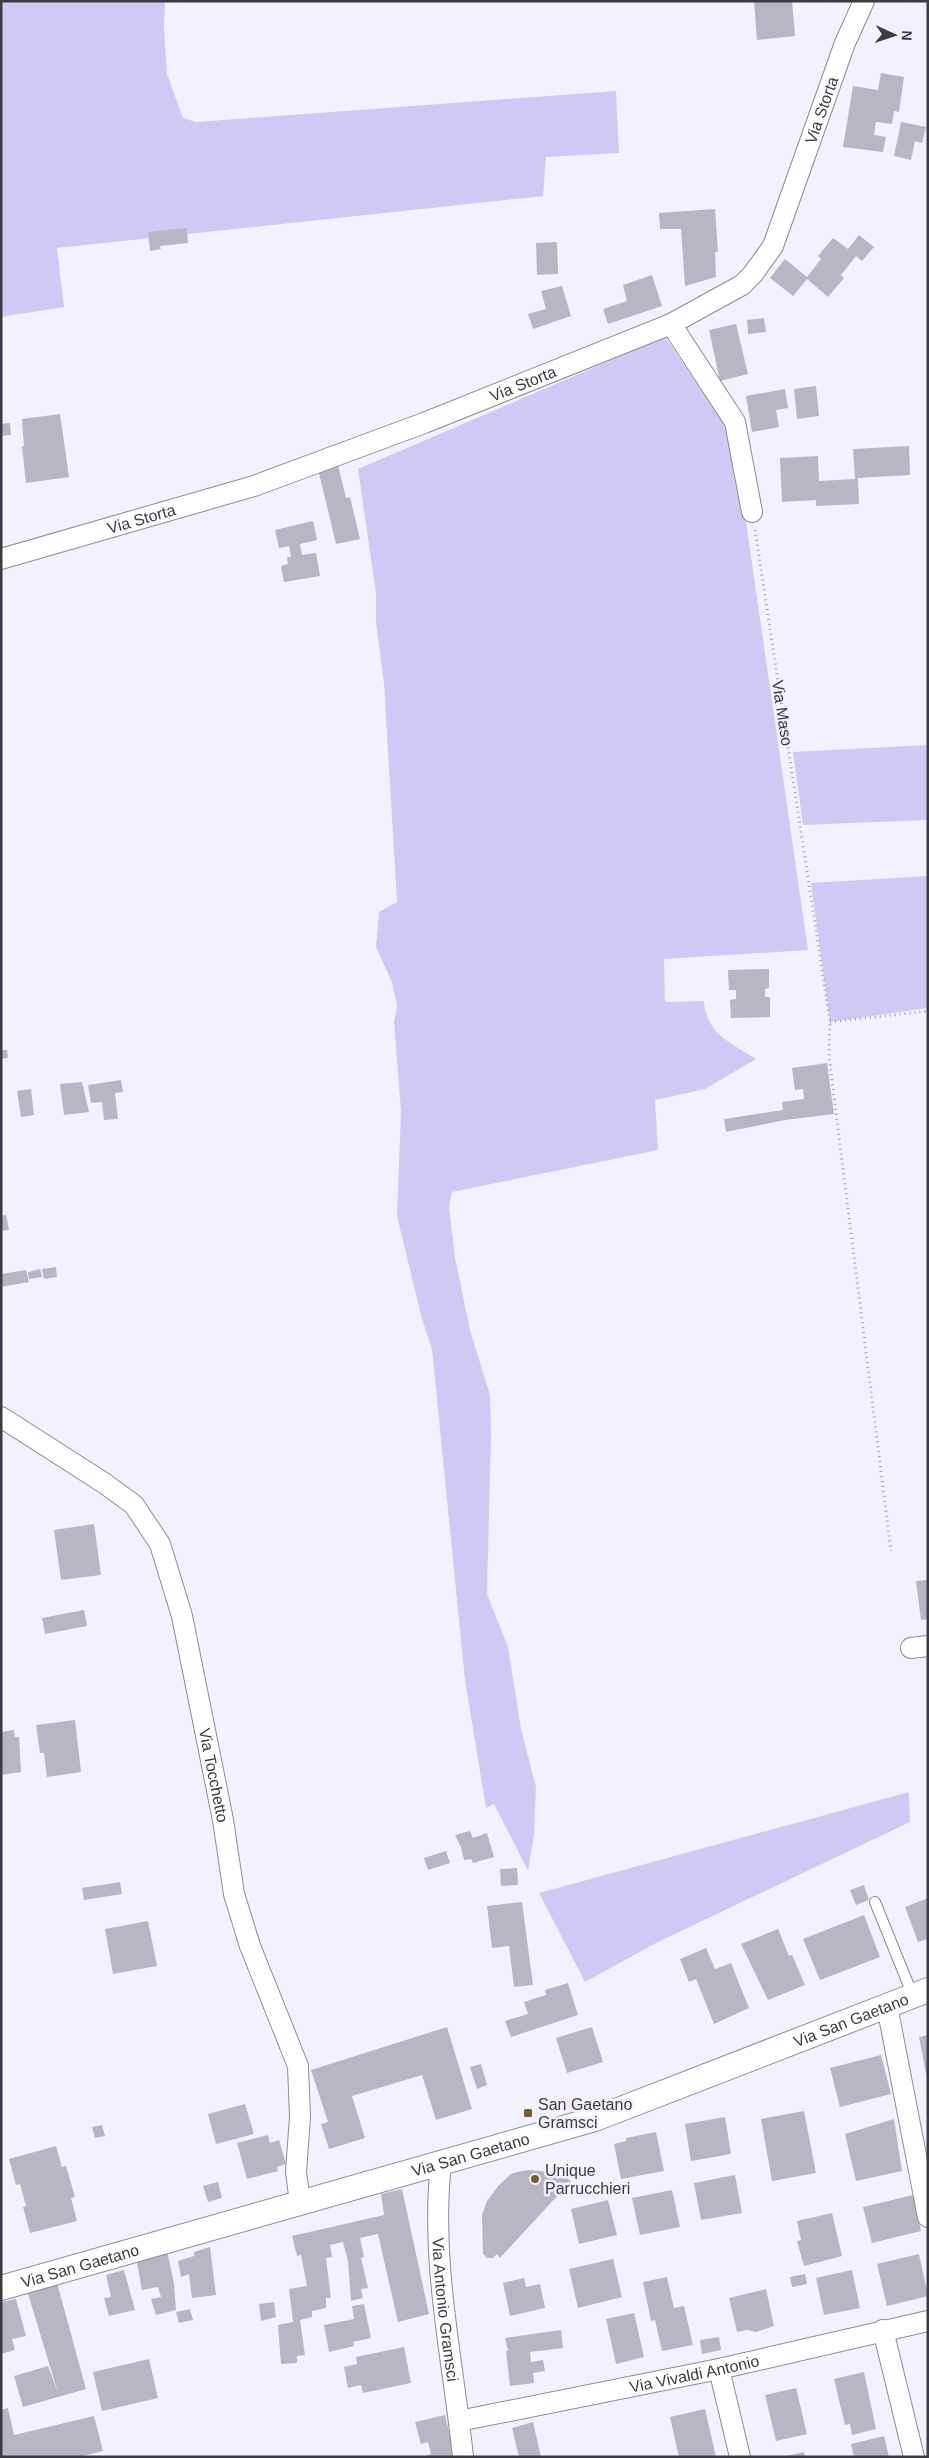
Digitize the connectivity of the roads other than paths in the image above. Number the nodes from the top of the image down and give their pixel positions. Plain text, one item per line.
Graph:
1 (864, 1) edge
2 (671, 324) junction
3 (752, 512) road end
4 (1, 559) edge
5 (1, 1417) edge
6 (875, 1902) dead end
7 (920, 1993) edge
8 (886, 2006) junction
9 (441, 2164) junction
10 (300, 2204) junction
11 (928, 2217) edge
12 (1, 2288) edge
13 (928, 2320) edge
14 (883, 2330) junction
15 (719, 2368) junction
16 (459, 2421) junction
17 (463, 2457) edge
18 (740, 2457) edge
19 (914, 2457) edge

1 - 2 street, Via Storta
2 - 3 street
2 - 4 street, Via Storta
5 - 10 street, Via Tocchetto
6 - 7 lane
7 - 8 street, Via San Gaetano
8 - 9 street, Via San Gaetano
8 - 11 street
9 - 10 street, Via San Gaetano
9 - 16 street, Via Antonio Gramsci
10 - 12 street, Via San Gaetano
13 - 14 street, Via Vivaldi Antonio
14 - 15 street, Via Vivaldi Antonio
14 - 19 street
15 - 16 street, Via Vivaldi Antonio
15 - 18 street
16 - 17 street, Via Antonio Gramsci

